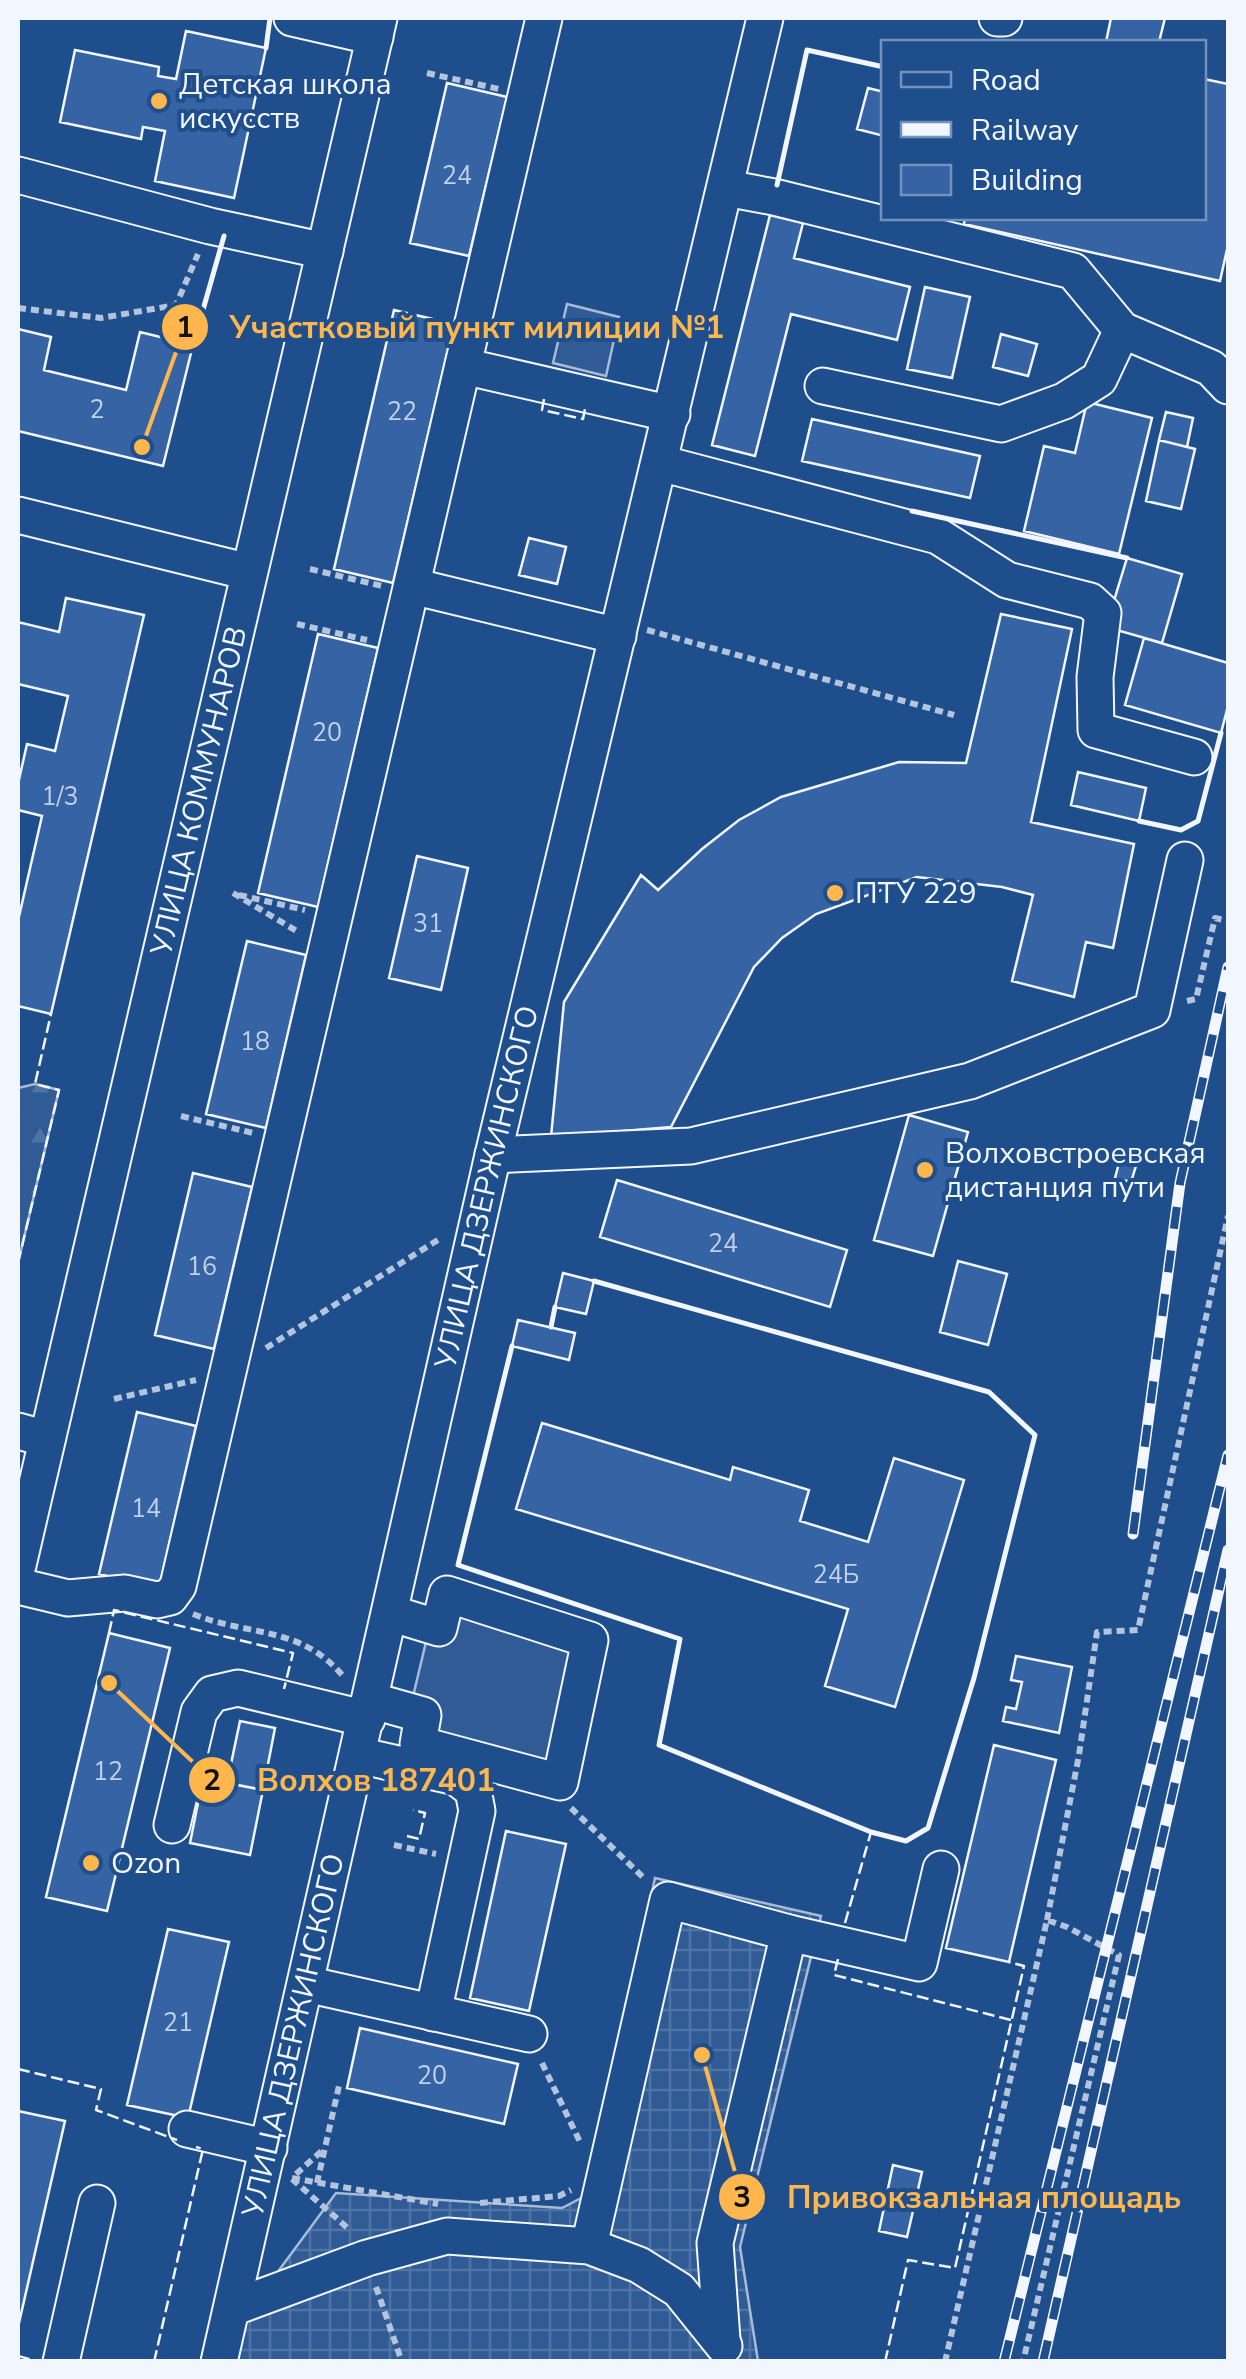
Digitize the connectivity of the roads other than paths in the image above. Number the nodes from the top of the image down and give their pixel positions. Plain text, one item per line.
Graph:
1 (292, 18) edge
2 (544, 18) edge
3 (765, 18) edge
4 (377, 27) edge
5 (18, 175) edge
6 (726, 188) junction
7 (325, 251) junction
8 (1122, 330) junction
9 (463, 366) junction
10 (823, 386) dead end
11 (1228, 386) edge
12 (672, 414) junction
13 (660, 463) junction
14 (18, 515) edge
15 (250, 572) junction
16 (411, 589) junction
17 (629, 632) junction
18 (1194, 757) dead end
19 (1185, 860) dead end
20 (493, 1155) junction
21 (32, 1435) edge
22 (18, 1565) edge
23 (18, 1586) edge
24 (390, 1613) junction
25 (360, 1699) junction
26 (358, 1755) junction
27 (172, 1826) dead end
28 (941, 1870) dead end
29 (790, 1933) junction
30 (306, 1984) junction
31 (433, 2012) junction
32 (529, 2034) road end
33 (187, 2129) dead end
34 (269, 2148) junction
35 (97, 2203) dead end
36 (589, 2246) junction
37 (232, 2308) junction
38 (726, 2351) edge
39 (61, 2362) edge
40 (219, 2362) edge

1 - 4 street
2 - 9 street
3 - 6 street, УЛИЦА ДЗЕРЖИНСКОГО
4 - 7 street, УЛИЦА КОММУНАРОВ
5 - 7 street
6 - 8 street
6 - 12 street, УЛИЦА ДЗЕРЖИНСКОГО
7 - 15 street, УЛИЦА КОММУНАРОВ
8 - 10 street
8 - 11 street
9 - 12 street
9 - 16 street
12 - 13 street, УЛИЦА ДЗЕРЖИНСКОГО
13 - 17 street, УЛИЦА ДЗЕРЖИНСКОГО
13 - 18 street
14 - 15 street
15 - 21 street, УЛИЦА КОММУНАРОВ
16 - 17 street
16 - 23 street
17 - 20 street, УЛИЦА ДЗЕРЖИНСКОГО
19 - 20 street
20 - 24 street, УЛИЦА ДЗЕРЖИНСКОГО
21 - 22 street, УЛИЦА КОММУНАРОВ
24 - 25 street, УЛИЦА ДЗЕРЖИНСКОГО
24 - 25 street
25 - 26 street, УЛИЦА ДЗЕРЖИНСКОГО
25 - 27 street
26 - 30 street, УЛИЦА ДЗЕРЖИНСКОГО
26 - 31 street
28 - 29 street
29 - 36 street
29 - 38 street
30 - 31 street
30 - 34 street, УЛИЦА ДЗЕРЖИНСКОГО
31 - 32 street
33 - 34 street
34 - 37 street, УЛИЦА ДЗЕРЖИНСКОГО
35 - 39 street
36 - 37 street
36 - 38 street
37 - 40 street, УЛИЦА ДЗЕРЖИНСКОГО

